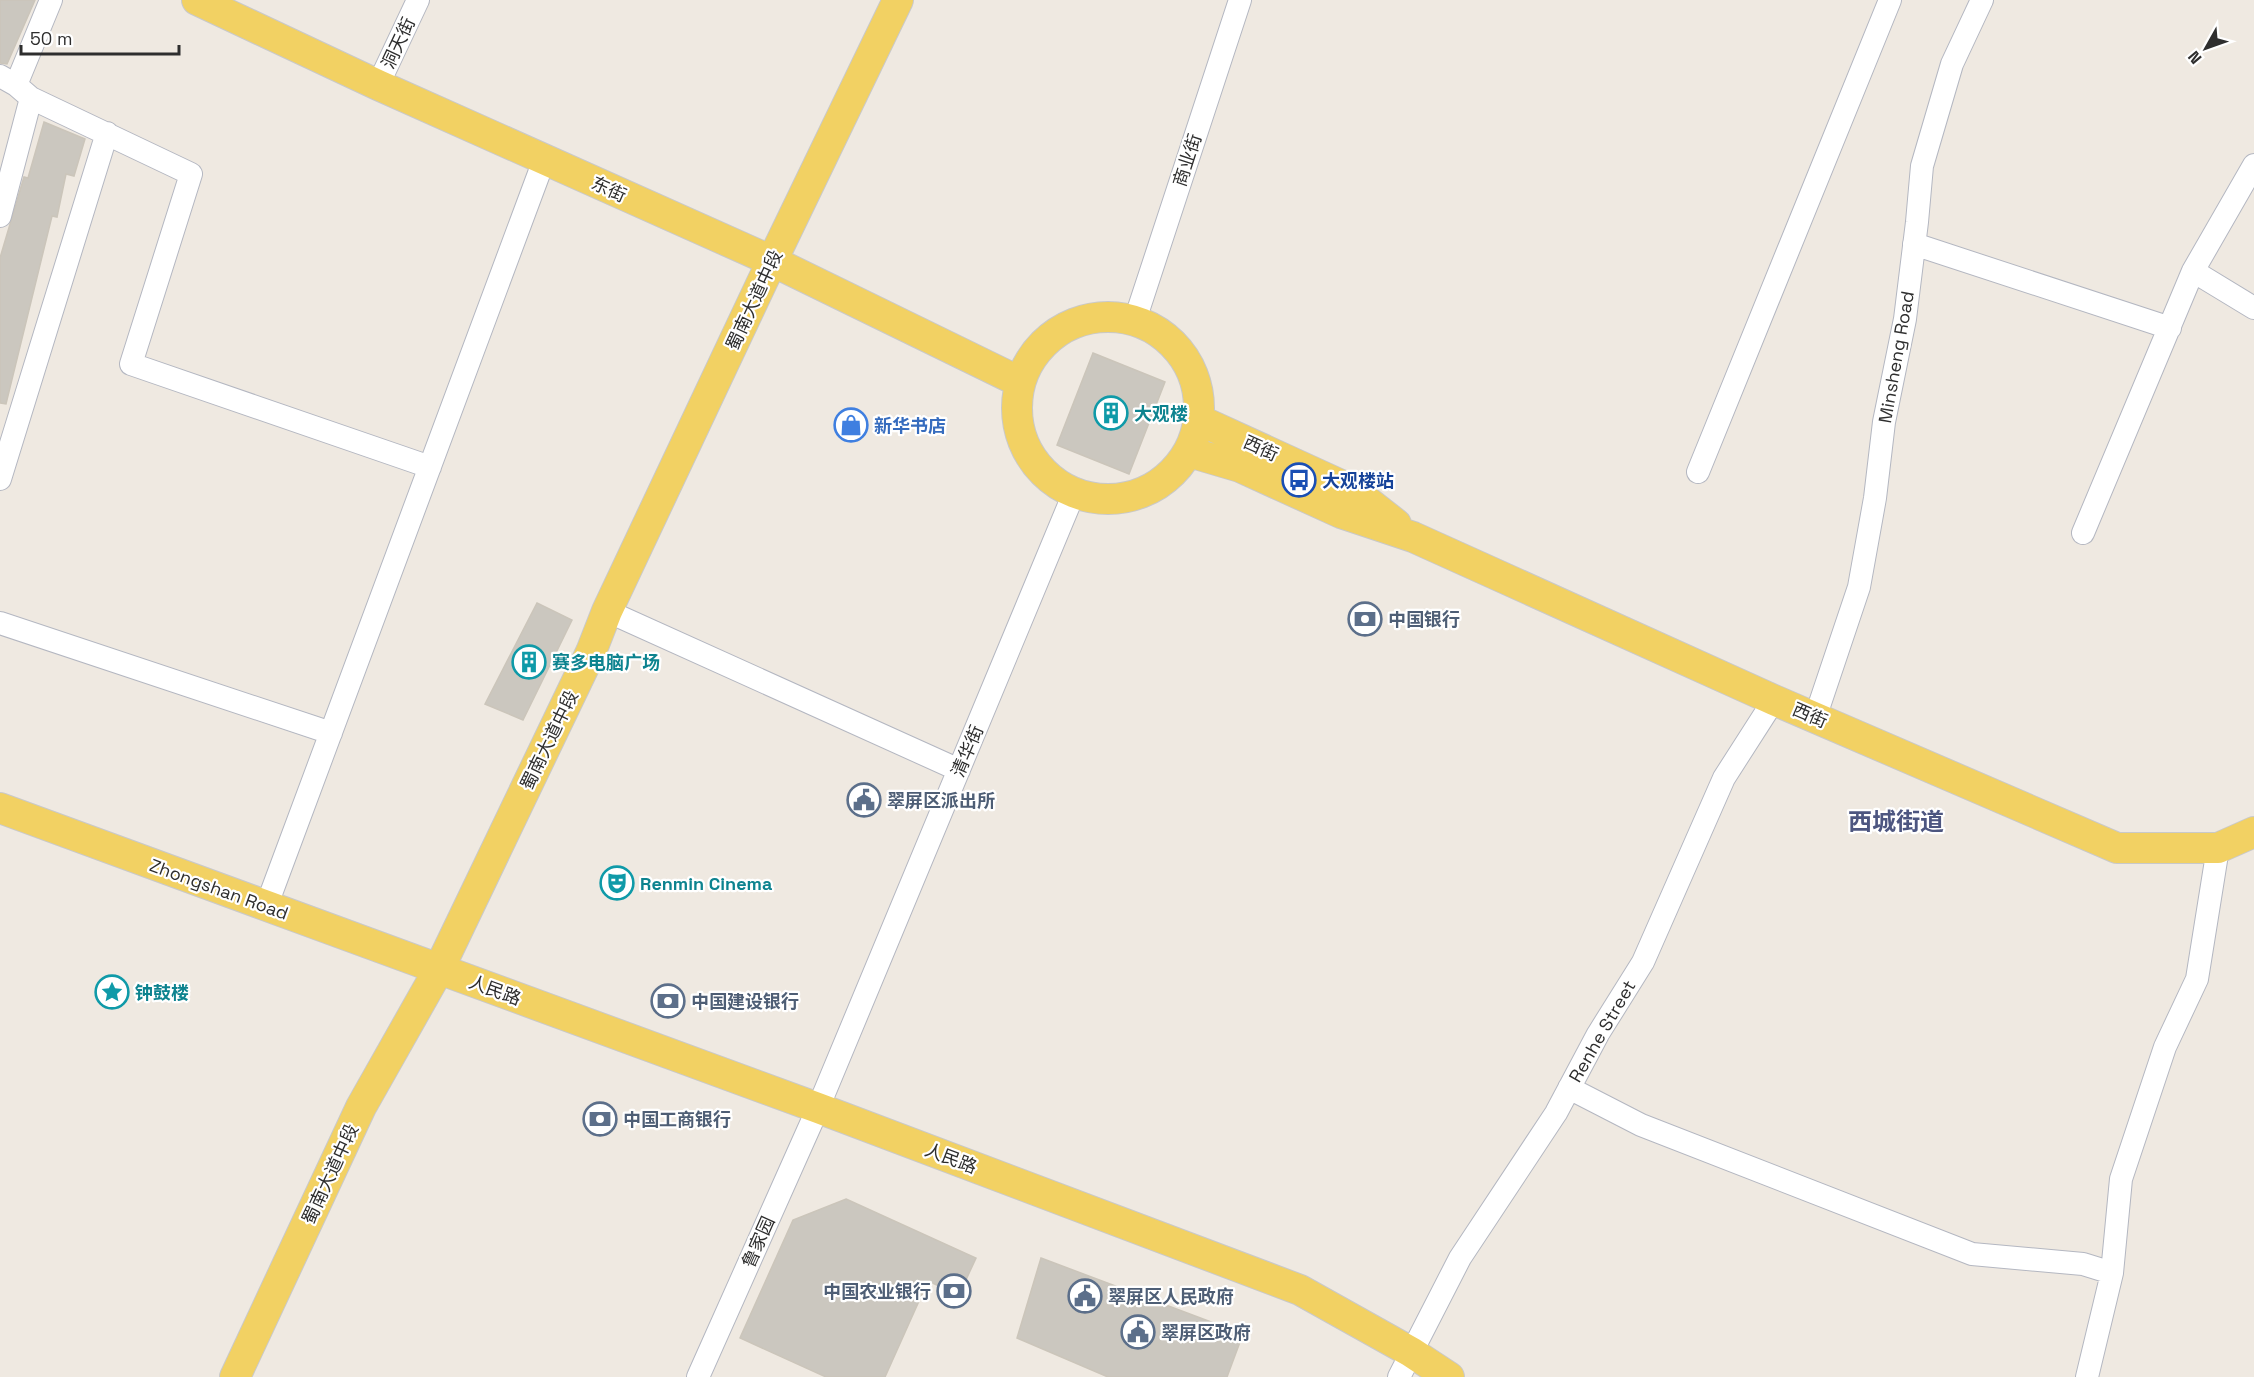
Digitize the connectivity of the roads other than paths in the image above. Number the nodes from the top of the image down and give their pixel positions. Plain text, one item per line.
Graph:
1 (51, 0) edge
2 (197, 0) edge
3 (418, 0) edge
4 (898, 0) edge
5 (1240, 0) edge
6 (1890, 0) edge
7 (1982, 0) edge
8 (378, 85) junction
9 (16, 86) edge
10 (106, 133) junction
11 (543, 160) junction
12 (2254, 165) edge
13 (0, 216) edge
14 (1914, 244) junction
15 (772, 261) junction
16 (2193, 272) junction
17 (2254, 308) edge
18 (1135, 320) junction
19 (2170, 328) junction
20 (1020, 382) junction
21 (1199, 420) junction
22 (1189, 452) junction
23 (430, 467) junction
24 (1698, 472) dead end
25 (0, 479) edge
26 (1074, 493) junction
27 (2083, 533) dead end
28 (1413, 537) junction
29 (607, 611) junction
30 (0, 623) edge
31 (1774, 700) junction
32 (1815, 718) junction
33 (331, 733) junction
34 (958, 770) junction
35 (0, 808) edge
36 (2254, 832) edge
37 (2218, 848) junction
38 (266, 907) junction
39 (439, 969) junction
40 (1569, 1088) junction
41 (818, 1108) junction
42 (2112, 1273) junction
43 (1405, 1365) edge
44 (235, 1377) edge
45 (698, 1377) edge
46 (1449, 1377) edge
47 (2087, 1377) edge

1 - 9 street
2 - 8 main road, 东街
3 - 8 street, 洞天街
4 - 15 main road, 蜀南大道中段
5 - 18 street, 商业街
6 - 24 street
7 - 14 street, Minsheng Road
8 - 11 main road, 东街
9 - 10 street
9 - 13 street
10 - 23 street
10 - 25 street
11 - 15 main road, 东街
11 - 23 street
12 - 16 street
14 - 19 street
14 - 32 street, Minsheng Road
15 - 20 main road, 东街
15 - 29 main road, 蜀南大道中段
16 - 17 street
16 - 19 street
18 - 20 main road
18 - 21 main road
19 - 27 street
20 - 26 main road
21 - 22 main road
21 - 28 main road, 西街
22 - 26 main road
22 - 28 main road, 西街
23 - 33 street
26 - 34 street, 清华街
28 - 31 main road, 西街
29 - 34 street
29 - 39 main road, 蜀南大道中段
30 - 33 street
31 - 32 main road, 西街
31 - 40 street, Renhe Street
32 - 37 main road, 西街
33 - 38 street
34 - 41 street, 清华街
35 - 38 main road, Zhongshan Road
36 - 37 main road
37 - 42 street
38 - 39 main road, Zhongshan Road
39 - 41 main road, 人民路
39 - 44 main road, 蜀南大道中段
40 - 42 street
40 - 43 street, Renhe Street
41 - 43 main road, 人民路
41 - 45 street, 鲁家园
42 - 47 street
43 - 46 main road, 人民路

